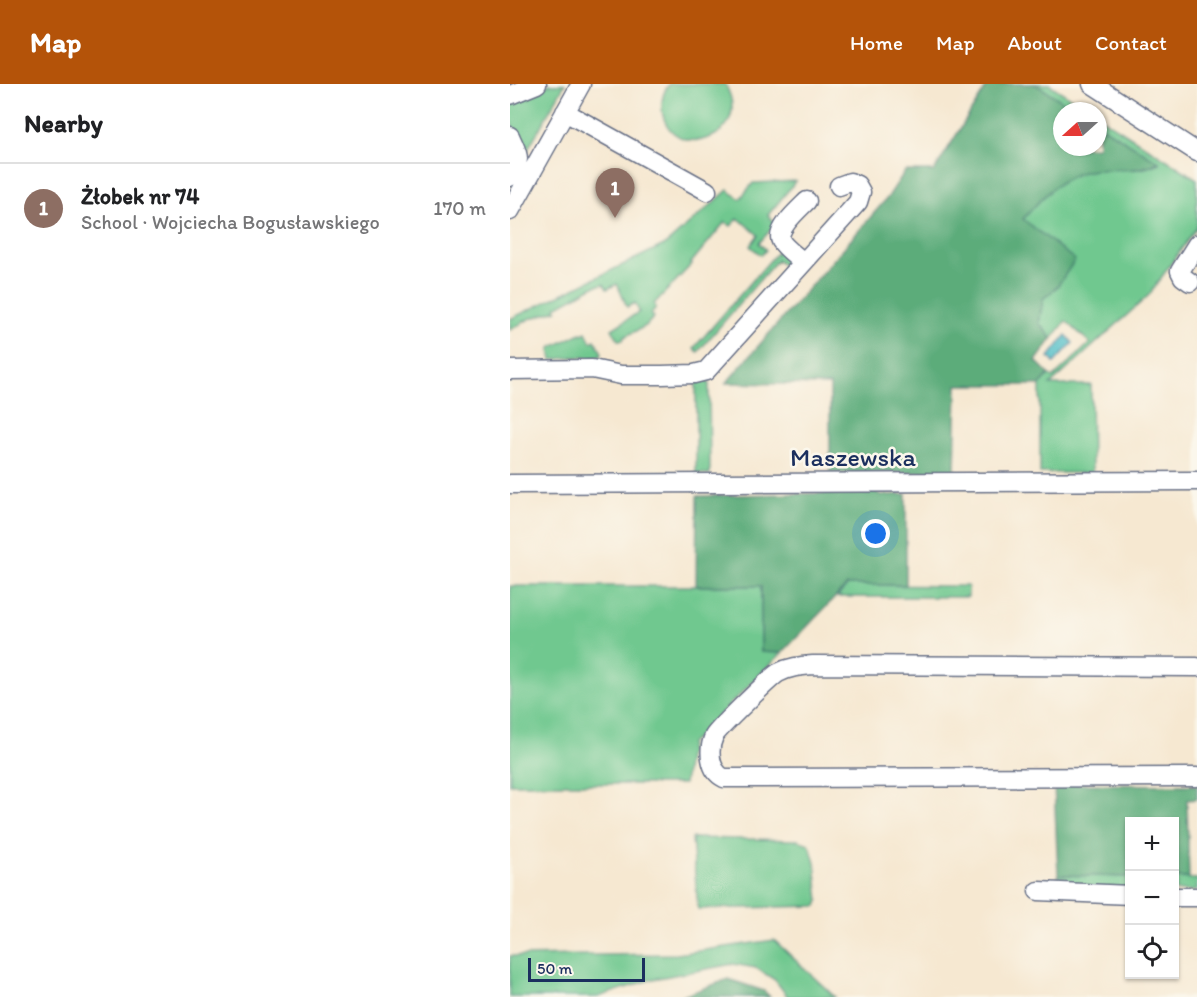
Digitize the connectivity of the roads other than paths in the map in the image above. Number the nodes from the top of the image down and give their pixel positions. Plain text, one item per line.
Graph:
1 (537, 84) edge
2 (581, 84) edge
3 (1092, 84) edge
4 (510, 95) edge
5 (566, 112) junction
6 (510, 136) edge
7 (1197, 152) edge
8 (518, 174) edge
9 (839, 186) dead end
10 (708, 191) dead end
11 (807, 201) dead end
12 (510, 212) edge
13 (1197, 244) edge
14 (803, 262) junction
15 (1190, 282) dead end
16 (621, 364) dead end
17 (592, 369) junction
18 (510, 370) edge
19 (1197, 481) edge
20 (510, 484) edge
21 (1197, 667) edge
22 (1197, 777) edge
23 (1038, 891) dead end
24 (1125, 895) edge
25 (1179, 897) edge
26 (1197, 897) edge

1 - 4 street
2 - 5 street
3 - 7 street
5 - 8 street
5 - 10 street
6 - 8 street
8 - 12 street
9 - 14 street
11 - 14 street
13 - 15 street
14 - 17 street
16 - 17 street
17 - 18 street
19 - 20 street, Maszewska
21 - 22 street
23 - 24 street
25 - 26 street

